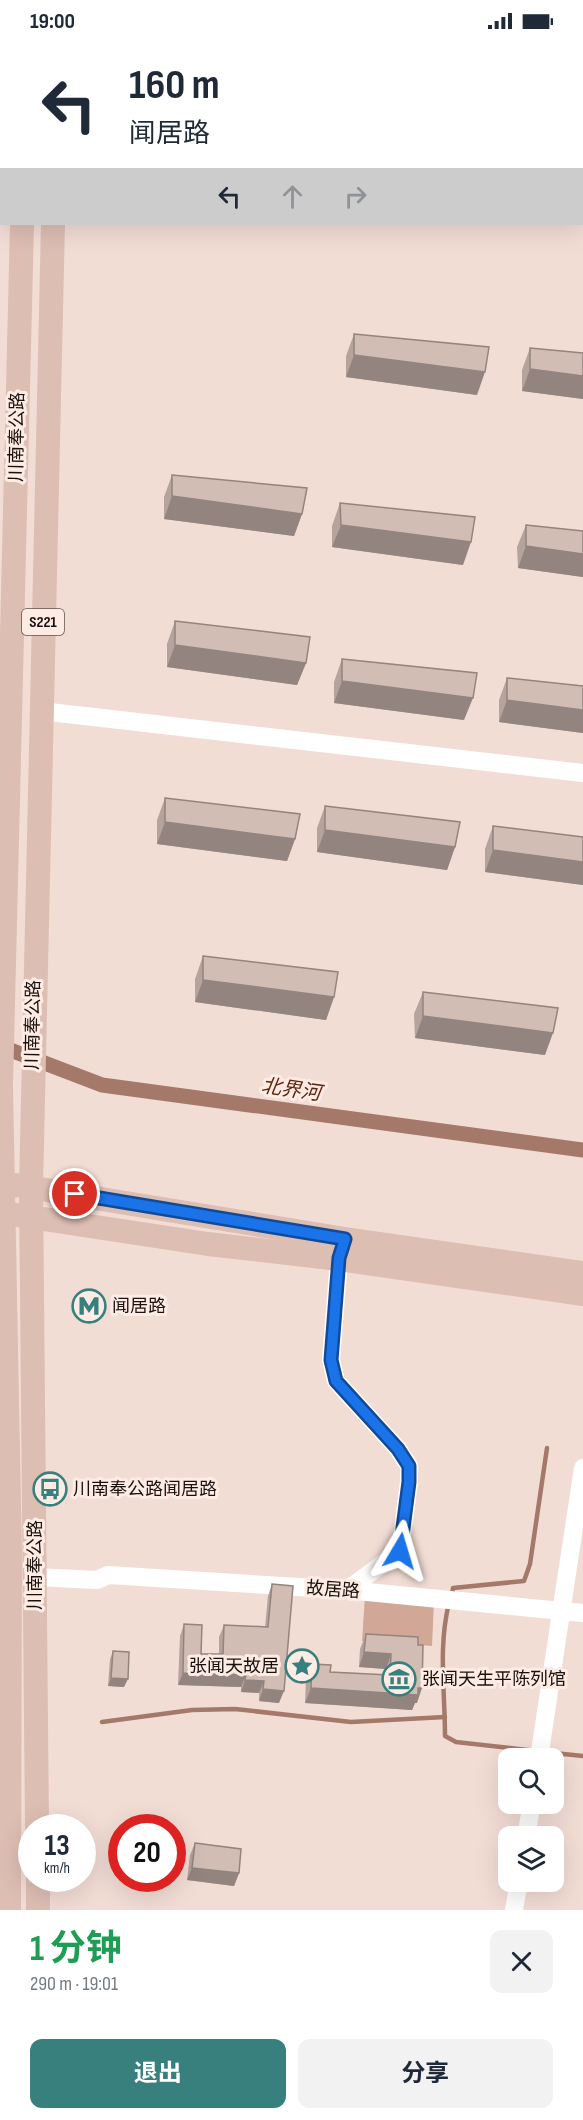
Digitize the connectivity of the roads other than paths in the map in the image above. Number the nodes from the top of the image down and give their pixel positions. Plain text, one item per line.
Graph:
1 (21, 225) edge
2 (53, 225) edge
3 (7, 607) edge
4 (41, 711) junction
5 (583, 773) edge
6 (1, 1086) edge
7 (2, 1184) edge
8 (31, 1187) junction
9 (2, 1212) edge
10 (31, 1218) junction
11 (342, 1249) junction
12 (583, 1273) edge
13 (583, 1294) edge
14 (583, 1468) edge
15 (4, 1485) edge
16 (35, 1578) junction
17 (347, 1590) junction
18 (561, 1610) junction
19 (583, 1613) edge
20 (5, 1692) edge
21 (540, 1748) edge
22 (37, 1814) edge
23 (38, 1892) edge
24 (517, 1892) edge
25 (9, 1910) edge
26 (38, 1910) edge
27 (514, 1910) edge

1 - 3 main road, 川南奉公路 / S221
2 - 4 main road, 川南奉公路 / S221
3 - 6 main road, 川南奉公路 / S221
4 - 5 street
4 - 8 main road, 川南奉公路 / S221
6 - 7 main road, 川南奉公路 / S221
7 - 8 main road
7 - 9 main road, 川南奉公路 / S221
8 - 10 main road, 川南奉公路 / S221
8 - 11 main road
9 - 10 main road
9 - 15 main road, 川南奉公路 / S221
10 - 11 main road
10 - 16 main road, 川南奉公路 / S221
11 - 12 main road
11 - 13 main road
11 - 17 street
14 - 18 street
15 - 20 main road, 川南奉公路 / S221
16 - 17 street, 故居路
16 - 22 main road, 川南奉公路 / S221
17 - 18 street, 故居路
18 - 19 street, 故居路
18 - 21 street
20 - 25 main road, 川南奉公路 / S221
23 - 26 main road
24 - 27 street

